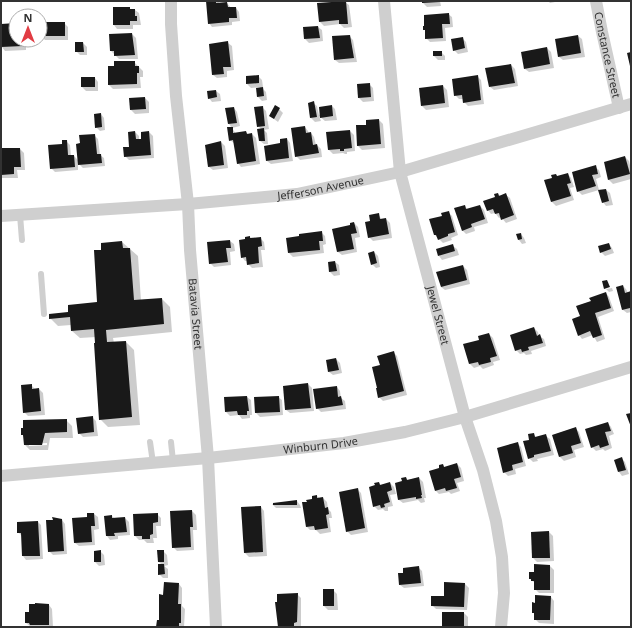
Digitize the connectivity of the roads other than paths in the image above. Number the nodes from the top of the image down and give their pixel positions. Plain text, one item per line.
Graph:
1 (171, 1) edge
2 (384, 1) edge
3 (596, 1) edge
4 (631, 104) edge
5 (619, 108) junction
6 (400, 172) junction
7 (188, 204) junction
8 (20, 215) junction
9 (1, 216) edge
10 (22, 240) dead end
11 (41, 274) dead end
12 (44, 314) dead end
13 (631, 367) edge
14 (465, 416) junction
15 (150, 442) dead end
16 (171, 442) dead end
17 (208, 458) junction
18 (173, 461) junction
19 (153, 463) junction
20 (1, 476) edge
21 (216, 627) edge
22 (501, 627) edge

1 - 7 street, Batavia Street
2 - 6 street, Jewel Street
3 - 5 street, Constance Street
4 - 5 street, Jefferson Avenue
5 - 6 street, Jefferson Avenue
6 - 7 street, Jefferson Avenue
6 - 14 street, Jewel Street
7 - 8 street, Jefferson Avenue
7 - 17 street, Batavia Street
8 - 9 street, Jefferson Avenue
8 - 10 lane
11 - 12 lane
13 - 14 street, Winburn Drive
14 - 17 street, Winburn Drive
14 - 22 street, Jewel Street
15 - 19 lane
16 - 18 lane
17 - 18 street, Winburn Drive
17 - 21 street, Batavia Street
18 - 19 street, Winburn Drive
19 - 20 street, Winburn Drive

